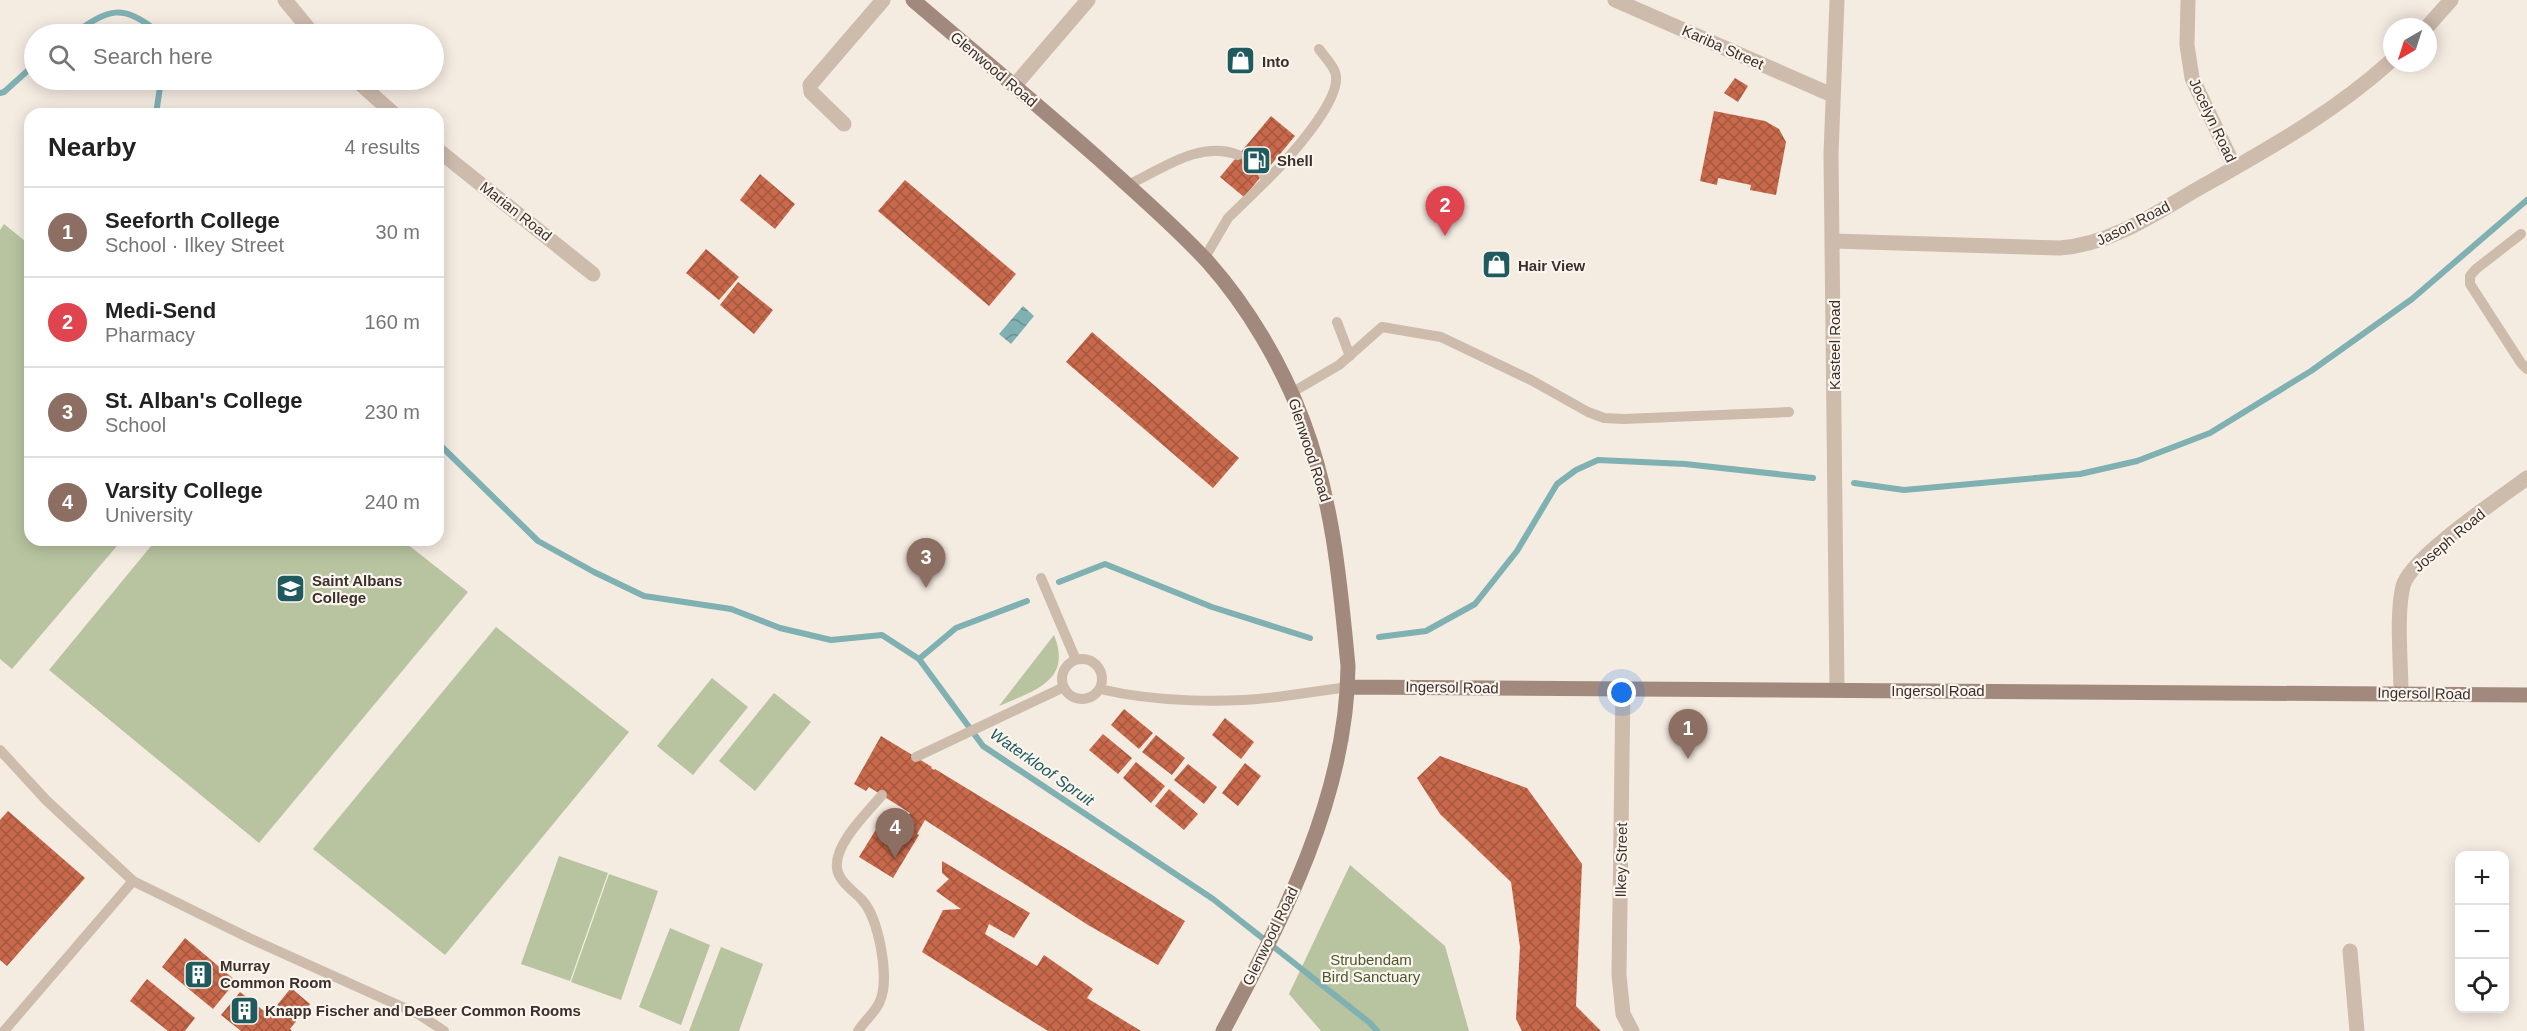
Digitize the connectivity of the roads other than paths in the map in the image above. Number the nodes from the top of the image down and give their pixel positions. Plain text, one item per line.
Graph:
1 (285, 0) edge
2 (883, 0) edge
3 (913, 0) edge
4 (1088, 0) edge
5 (1615, 0) edge
6 (1837, 0) edge
7 (2188, 0) edge
8 (2451, 0) edge
9 (2435, 18) edge
10 (305, 24) edge
11 (1318, 50) dead end
12 (2383, 68) edge
13 (1015, 86) junction
14 (367, 90) edge
15 (1832, 95) junction
16 (387, 108) edge
17 (844, 124) dead end
18 (444, 155) edge
19 (1238, 155) dead end
20 (2235, 168) junction
21 (1128, 185) junction
22 (2521, 234) dead end
23 (1833, 241) junction
24 (1204, 259) junction
25 (593, 274) dead end
26 (1337, 322) dead end
27 (1350, 356) junction
28 (2527, 369) edge
29 (1291, 393) junction
30 (1789, 412) dead end
31 (2527, 478) edge
32 (1041, 578) dead end
33 (1076, 660) junction
34 (1064, 687) junction
35 (1348, 687) junction
36 (1623, 687) junction
37 (1100, 688) junction
38 (1837, 690) junction
39 (2402, 693) junction
40 (2527, 695) edge
41 (0, 750) edge
42 (916, 757) dead end
43 (882, 795) dead end
44 (133, 880) junction
45 (2350, 951) dead end
46 (4, 1031) edge
47 (444, 1031) edge
48 (858, 1031) edge
49 (1223, 1031) edge
50 (1632, 1031) edge
51 (2357, 1031) edge

1 - 10 street
2 - 17 street
3 - 13 street, Glenwood Road
4 - 13 street
5 - 15 street, Kariba Street
6 - 15 street, Kasteel Road
7 - 20 street, Jocelyn Road
8 - 9 street
11 - 24 lane
12 - 20 street, Jason Road
13 - 21 street, Glenwood Road
14 - 16 street
15 - 23 street, Kasteel Road
18 - 25 street, Marian Road
19 - 21 lane
20 - 23 street, Jason Road
21 - 24 street, Glenwood Road
22 - 28 lane
23 - 38 street, Kasteel Road
24 - 29 street, Glenwood Road
26 - 27 lane
27 - 29 lane
27 - 30 lane
29 - 35 street, Glenwood Road
31 - 39 street, Joseph Road
32 - 33 lane
33 - 34 lane
33 - 37 lane
34 - 37 lane
34 - 42 lane
35 - 36 street, Ingersol Road
35 - 37 lane
35 - 49 street, Glenwood Road
36 - 38 street, Ingersol Road
36 - 50 street, Ilkey Street
38 - 39 street, Ingersol Road
39 - 40 street, Ingersol Road
41 - 44 lane
43 - 48 lane
44 - 46 lane
44 - 47 lane
45 - 51 street

